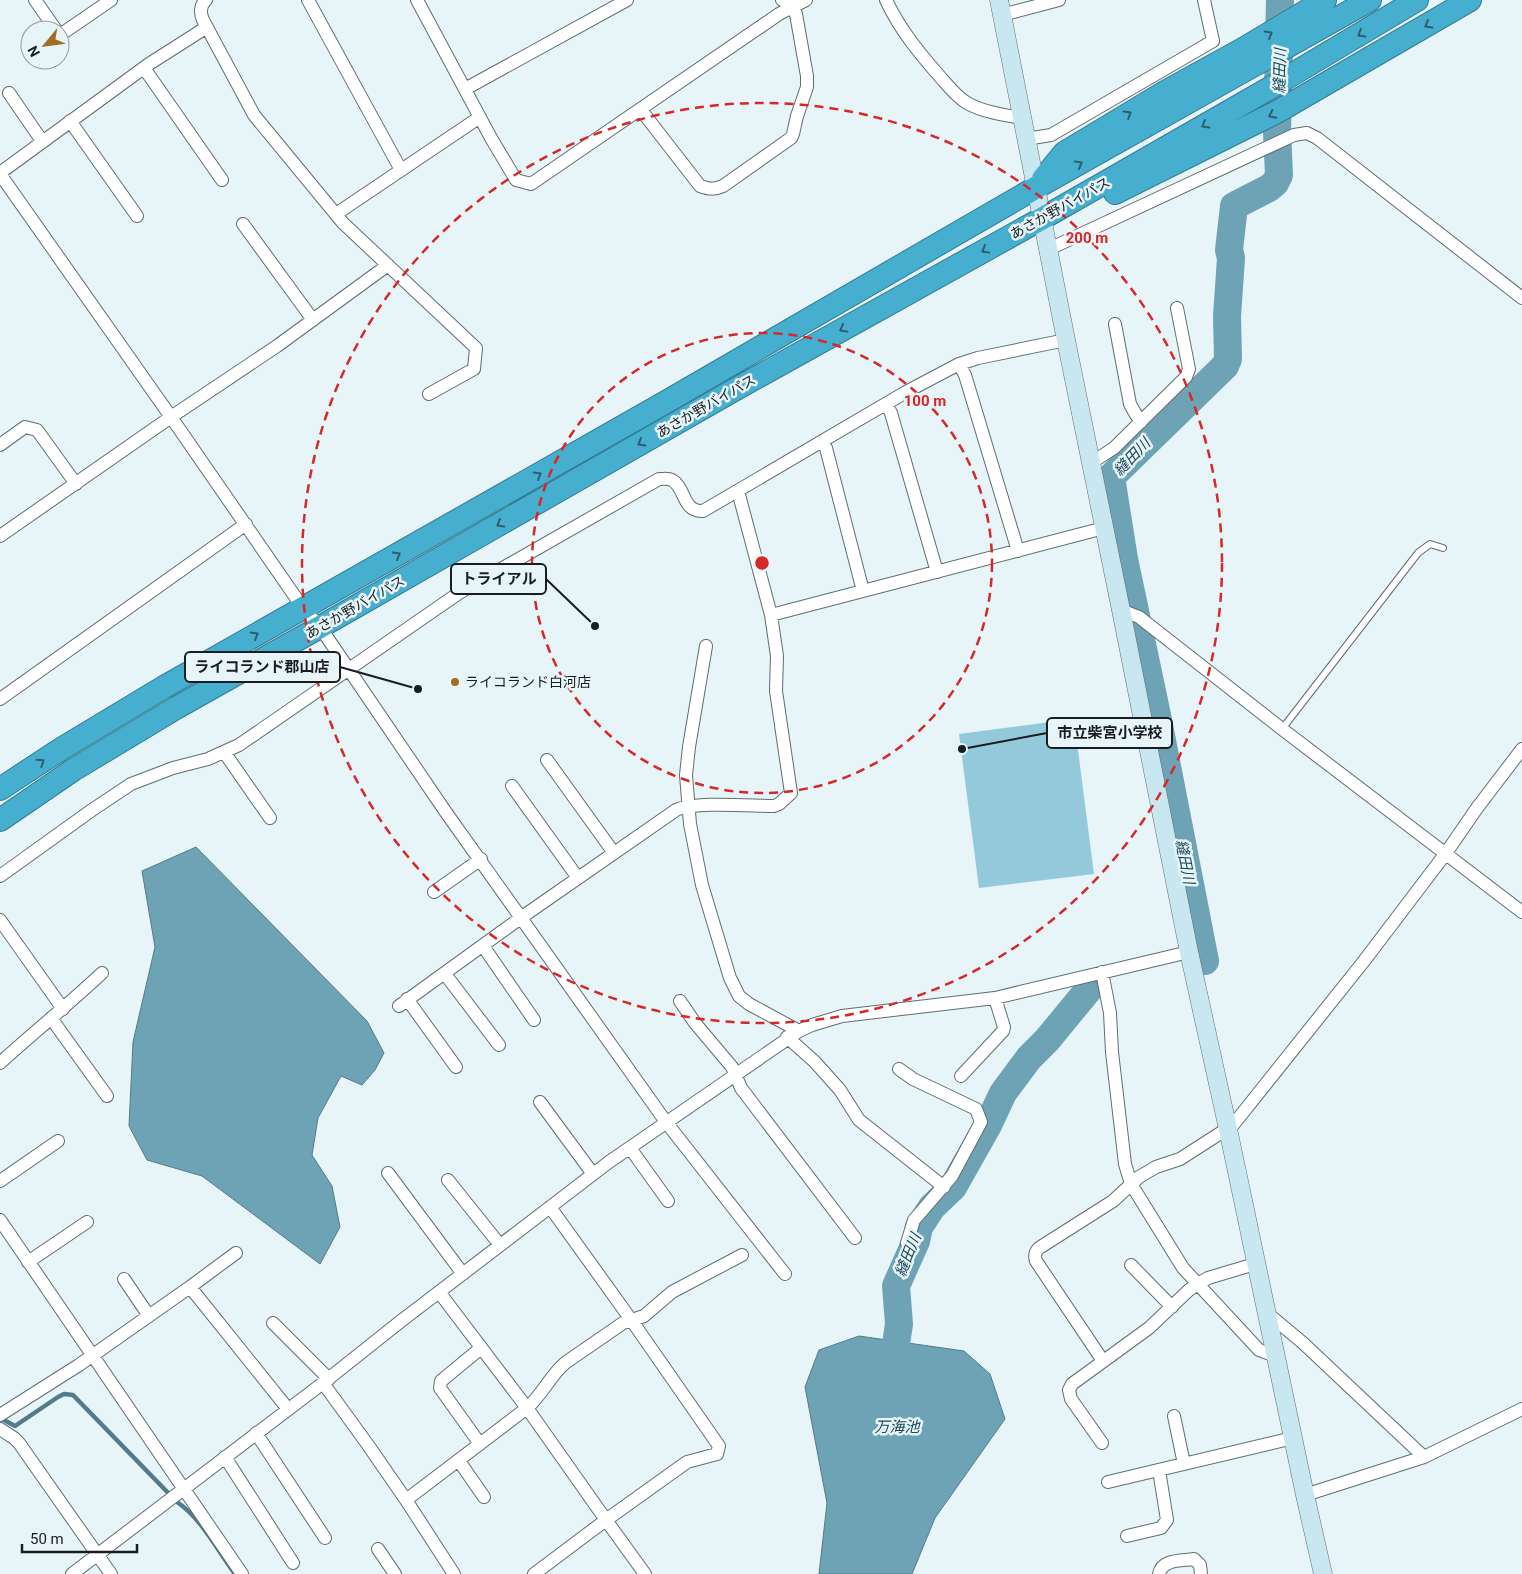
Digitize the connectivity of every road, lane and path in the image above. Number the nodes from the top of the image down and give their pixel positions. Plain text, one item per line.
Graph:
1 (35, 0) edge
2 (111, 0) edge
3 (206, 0) edge
4 (308, 0) edge
5 (627, 0) edge
6 (806, 0) edge
7 (886, 0) edge
8 (1058, 0) edge
9 (1204, 0) edge
10 (1325, 0) edge
11 (1370, 0) edge
12 (1418, 0) edge
13 (1470, 0) edge
14 (420, 1) edge
15 (788, 4) edge
16 (1001, 8) edge
17 (49, 20) edge
18 (207, 27) junction
19 (70, 28) edge
20 (144, 68) junction
21 (465, 89) junction
22 (9, 93) dead end
23 (641, 110) junction
24 (480, 117) junction
25 (1022, 118) junction
26 (70, 121) junction
27 (1026, 139) junction
28 (42, 141) junction
29 (400, 170) junction
30 (0, 173) edge
31 (222, 180) dead end
32 (1037, 187) junction
33 (336, 214) junction
34 (138, 216) dead end
35 (1043, 218) junction
36 (243, 224) dead end
37 (1049, 249) junction
38 (388, 265) junction
39 (1522, 298) edge
40 (1177, 308) dead end
41 (313, 320) junction
42 (1115, 324) dead end
43 (1066, 340) junction
44 (959, 364) junction
45 (429, 394) dead end
46 (886, 404) junction
47 (171, 417) junction
48 (1141, 422) junction
49 (822, 442) junction
50 (0, 444) edge
51 (1091, 463) junction
52 (76, 484) junction
53 (738, 491) junction
54 (246, 524) junction
55 (1104, 528) junction
56 (0, 536) edge
57 (1443, 548) dead end
58 (1018, 551) junction
59 (937, 572) junction
60 (863, 591) junction
61 (303, 608) junction
62 (1122, 610) junction
63 (771, 615) junction
64 (320, 627) junction
65 (706, 646) dead end
66 (349, 669) junction
67 (0, 699) edge
68 (1282, 729) junction
69 (1522, 749) edge
70 (224, 752) junction
71 (546, 760) dead end
72 (512, 786) dead end
73 (0, 789) edge
74 (688, 807) junction
75 (270, 818) dead end
76 (0, 820) edge
77 (614, 852) junction
78 (1446, 853) junction
79 (481, 859) junction
80 (0, 876) edge
81 (578, 878) junction
82 (434, 892) dead end
83 (1522, 912) edge
84 (522, 917) junction
85 (0, 920) edge
86 (483, 946) junction
87 (1188, 952) junction
88 (1102, 972) junction
89 (102, 974) dead end
90 (445, 974) junction
91 (996, 998) junction
92 (680, 1001) dead end
93 (63, 1009) junction
94 (51, 1018) junction
95 (534, 1020) dead end
96 (793, 1034) junction
97 (499, 1045) dead end
98 (0, 1062) edge
99 (456, 1067) dead end
100 (899, 1069) dead end
101 (736, 1073) junction
102 (961, 1076) dead end
103 (107, 1096) dead end
104 (540, 1102) dead end
105 (666, 1122) junction
106 (1228, 1129) junction
107 (58, 1141) dead end
108 (630, 1148) junction
109 (388, 1173) dead end
110 (593, 1174) junction
111 (448, 1180) dead end
112 (0, 1181) edge
113 (1132, 1184) junction
114 (944, 1187) junction
115 (668, 1201) dead end
116 (550, 1207) junction
117 (0, 1220) edge
118 (87, 1222) dead end
119 (4, 1236) edge
120 (855, 1238) dead end
121 (907, 1244) dead end
122 (500, 1246) junction
123 (236, 1253) dead end
124 (742, 1255) dead end
125 (28, 1262) junction
126 (1255, 1264) junction
127 (1131, 1265) dead end
128 (463, 1274) junction
129 (784, 1274) dead end
130 (124, 1279) dead end
131 (1198, 1284) junction
132 (190, 1287) junction
133 (439, 1292) junction
134 (1172, 1307) junction
135 (1266, 1314) junction
136 (149, 1316) junction
137 (632, 1321) junction
138 (273, 1323) dead end
139 (481, 1348) junction
140 (92, 1355) junction
141 (1275, 1356) junction
142 (1103, 1361) junction
143 (326, 1381) junction
144 (527, 1408) junction
145 (288, 1409) junction
146 (1522, 1409) edge
147 (1, 1412) edge
148 (1174, 1416) dead end
149 (0, 1429) edge
150 (256, 1433) junction
151 (1292, 1438) junction
152 (1102, 1443) dead end
153 (480, 1444) junction
154 (225, 1457) junction
155 (1424, 1457) junction
156 (459, 1461) junction
157 (1184, 1464) junction
158 (1160, 1470) junction
159 (1108, 1482) dead end
160 (183, 1488) junction
161 (1305, 1495) junction
162 (484, 1497) dead end
163 (406, 1500) junction
164 (606, 1520) junction
165 (1127, 1536) dead end
166 (325, 1538) dead end
167 (378, 1549) dead end
168 (97, 1554) junction
169 (293, 1563) dead end
170 (72, 1574) edge
171 (111, 1574) edge
172 (242, 1574) edge
173 (395, 1574) edge
174 (454, 1574) edge
175 (534, 1574) edge
176 (645, 1574) edge
177 (1159, 1574) edge
178 (1201, 1574) edge
179 (1323, 1574) edge

1 - 17 street
2 - 19 street
3 - 18 street
4 - 29 street
5 - 21 street
6 - 15 street
7 - 25 street
8 - 16 street
9 - 27 street
32 -> 10 highway
32 -> 11 highway, あさか野バイパス
12 -> 35 highway, あさか野バイパス
13 -> 35 highway
14 - 21 street
15 - 23 street
15 - 23 street
16 - 25 street
18 - 20 street
18 - 33 street
20 - 26 street
20 - 31 street
21 - 24 street
22 - 28 street
23 - 24 street
24 - 29 street
25 - 27 street
26 - 28 street
26 - 34 street
27 - 32 street
28 - 30 street
29 - 33 street
30 - 47 street
32 - 35 street
61 -> 32 highway, あさか野バイパス
33 - 38 street
35 - 37 street
35 -> 64 highway, あさか野バイパス
36 - 41 street
37 - 39 street
37 - 43 street
38 - 41 street
38 - 45 street
40 - 48 street
41 - 47 street
42 - 48 street
43 - 44 street
43 - 51 street
44 - 46 street
44 - 58 street
46 - 49 street
46 - 59 street
47 - 52 street
47 - 54 street
48 - 51 street
49 - 53 street
49 - 60 street
50 - 52 street
51 - 55 street
52 - 56 street
53 - 63 street
53 - 66 street
54 - 61 street
54 - 67 street
55 - 58 street
55 - 62 street
57 - 68 lane
58 - 59 street
59 - 60 street
60 - 63 street
61 - 64 street
73 -> 61 highway, あさか野バイパス
62 - 68 street
62 - 87 street
63 - 74 street
64 - 66 street
64 - 76 highway, あさか野バイパス
65 - 74 street
66 - 70 street
66 - 79 street
68 - 78 street
69 - 78 street
70 - 75 street
70 - 80 street
71 - 77 street
72 - 81 street
74 - 77 street
74 - 96 street
77 - 81 street
78 - 83 street
78 - 106 street
79 - 82 street
79 - 84 street
81 - 84 street
84 - 86 street
84 - 105 street
85 - 93 street
86 - 90 street
86 - 95 street
87 - 88 street
87 - 106 street
88 - 91 street
88 - 113 street
89 - 93 street
90 - 97 street
90 - 99 street
91 - 96 street
91 - 102 street
92 - 101 street
93 - 94 street
94 - 98 street
94 - 103 street
96 - 101 street
96 - 114 street
100 - 114 street
101 - 105 street
101 - 120 street
104 - 110 street
105 - 108 street
105 - 129 street
106 - 113 street
106 - 126 street
107 - 112 street
108 - 110 street
108 - 115 street
109 - 128 street
110 - 116 street
111 - 122 street
113 - 131 street
113 - 142 street
114 - 121 street
116 - 122 street
116 - 137 street
117 - 119 street
118 - 125 street
119 - 125 street
122 - 128 street
123 - 132 street
124 - 137 street
125 - 140 street
126 - 131 street
126 - 135 street
127 - 134 street
128 - 133 street
130 - 136 street
131 - 134 street
131 - 141 street
132 - 136 street
132 - 145 street
133 - 139 street
133 - 143 street
134 - 142 street
135 - 141 street
135 - 155 street
136 - 140 street
137 - 144 street
137 - 164 street
138 - 143 street
139 - 144 street
139 - 153 street
140 - 147 street
140 - 160 street
141 - 151 street
142 - 152 street
143 - 145 street
143 - 163 street
144 - 153 street
144 - 164 street
145 - 150 street
146 - 155 street
148 - 157 street
149 - 168 street
150 - 154 street
150 - 166 street
151 - 157 street
151 - 161 street
153 - 156 street
154 - 160 street
154 - 169 street
155 - 161 street
156 - 162 street
156 - 163 street
157 - 158 street
158 - 159 street
158 - 165 street
160 - 168 street
160 - 172 street
161 - 179 street
163 - 174 street
164 - 175 street
164 - 176 street
167 - 173 street
168 - 170 street
168 - 171 street
177 - 178 street

